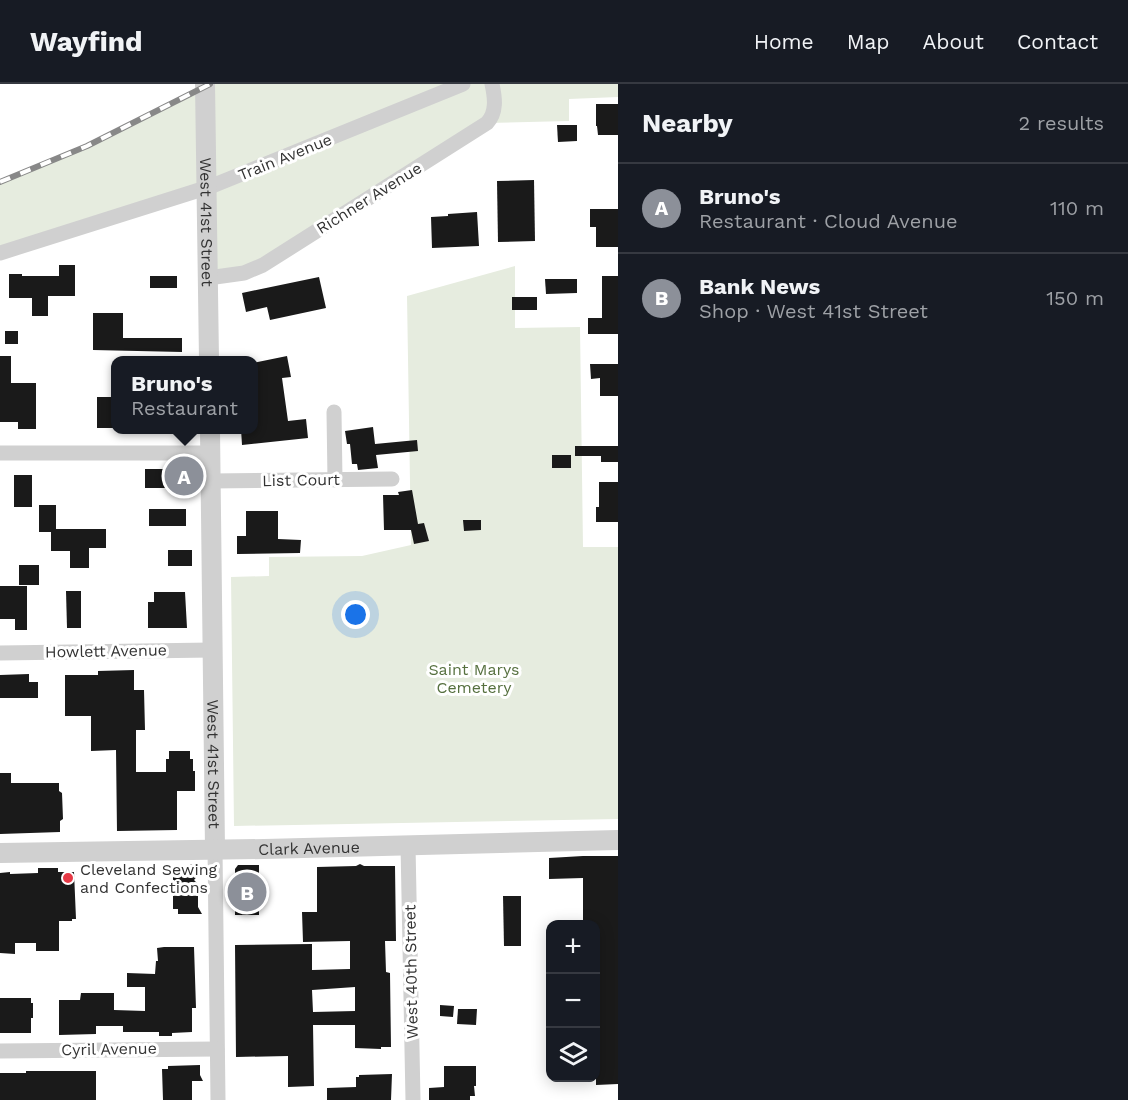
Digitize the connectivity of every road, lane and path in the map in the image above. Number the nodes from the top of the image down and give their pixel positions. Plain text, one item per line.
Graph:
1 (205, 84) edge
2 (463, 84) edge
3 (492, 84) edge
4 (0, 252) edge
5 (208, 278) junction
6 (209, 356) edge
7 (334, 412) dead end
8 (210, 434) edge
9 (0, 453) edge
10 (210, 453) junction
11 (392, 479) dead end
12 (335, 480) junction
13 (211, 482) junction
14 (212, 650) junction
15 (0, 652) edge
16 (618, 840) edge
17 (408, 845) junction
18 (215, 849) junction
19 (0, 853) edge
20 (217, 1049) junction
21 (0, 1051) edge
22 (218, 1100) edge
23 (413, 1100) edge

1 - 5 street, West 41st Street
2 - 4 street, Train Avenue
3 - 5 street, Richner Avenue
5 - 6 street, West 41st Street
7 - 12 street
8 - 10 street, West 41st Street
9 - 10 street
10 - 13 street, West 41st Street
11 - 12 street, List Court
12 - 13 street, List Court
13 - 14 street, West 41st Street
14 - 15 street, Howlett Avenue
14 - 18 street, West 41st Street
16 - 17 street, Clark Avenue
17 - 18 street, Clark Avenue
17 - 23 street, West 40th Street
18 - 19 street, Clark Avenue
18 - 20 street, West 41st Street
20 - 21 street, Cyril Avenue
20 - 22 street, West 41st Street

